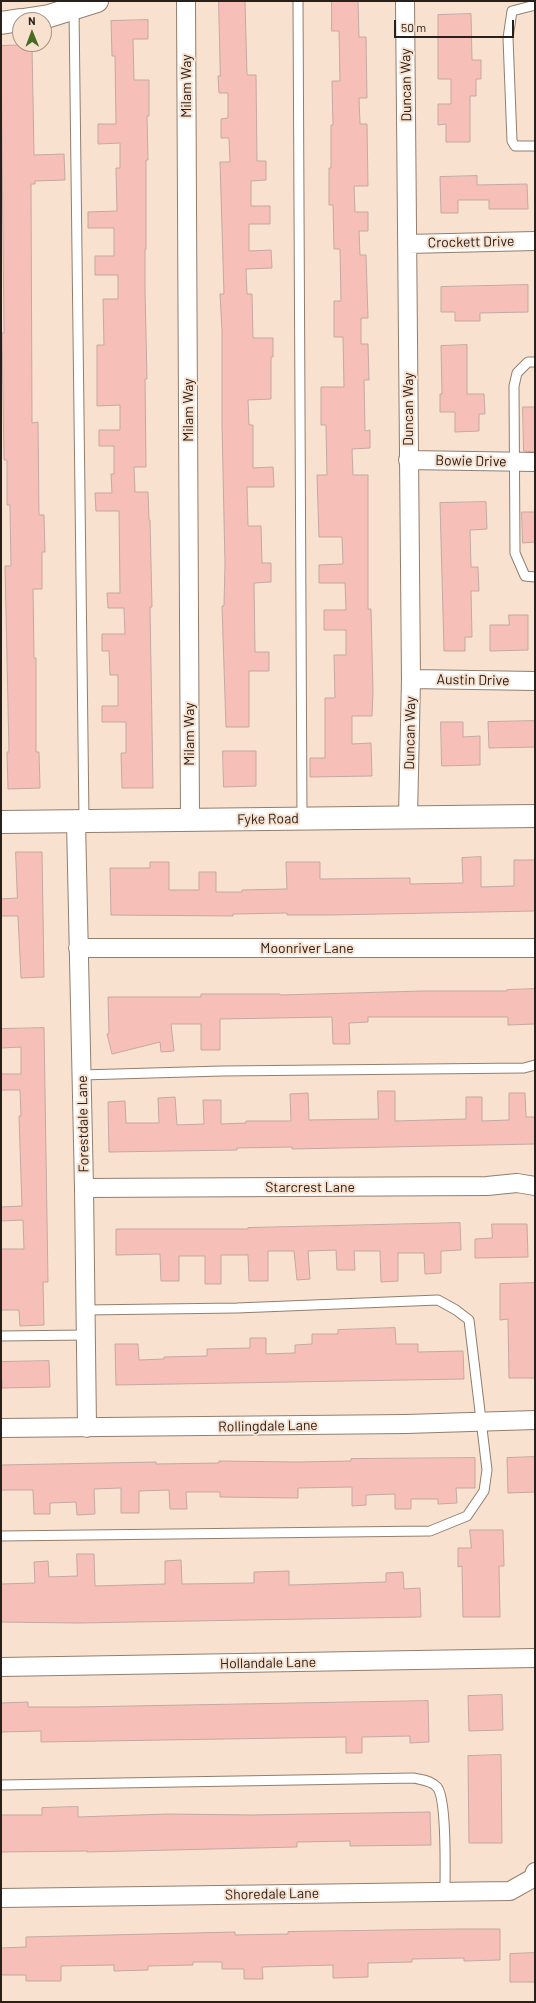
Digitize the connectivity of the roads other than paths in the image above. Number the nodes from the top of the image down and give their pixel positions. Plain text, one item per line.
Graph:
1 (97, 1) edge
2 (186, 1) edge
3 (298, 1) edge
4 (405, 1) edge
5 (535, 5) edge
6 (74, 9) junction
7 (52, 14) edge
8 (12, 21) edge
9 (1, 23) edge
10 (535, 146) edge
11 (535, 241) edge
12 (408, 244) junction
13 (535, 362) edge
14 (408, 460) junction
15 (515, 462) junction
16 (535, 462) edge
17 (535, 577) edge
18 (411, 679) junction
19 (535, 681) edge
20 (535, 816) edge
21 (408, 817) junction
22 (302, 818) junction
23 (190, 820) junction
24 (80, 821) junction
25 (1, 822) edge
26 (78, 948) junction
27 (535, 948) edge
28 (535, 1065) edge
29 (81, 1075) junction
30 (535, 1186) edge
31 (84, 1188) junction
32 (85, 1310) junction
33 (86, 1335) junction
34 (1, 1336) edge
35 (535, 1420) edge
36 (480, 1422) junction
37 (1, 1428) edge
38 (87, 1428) junction
39 (1, 1536) edge
40 (535, 1658) edge
41 (1, 1667) edge
42 (1, 1785) edge
43 (534, 1876) edge
44 (445, 1892) junction
45 (1, 1898) edge

1 - 6 street
2 - 23 street, Milam Way
3 - 22 lane
4 - 12 street, Duncan Way
5 - 10 lane
6 - 7 street
6 - 24 lane
8 - 9 street
11 - 12 street, Crockett Drive
12 - 14 street, Duncan Way
13 - 15 lane
14 - 15 street, Bowie Drive
14 - 18 street, Duncan Way
15 - 16 street, Bowie Drive
15 - 17 lane
18 - 19 street, Austin Drive
18 - 21 street, Duncan Way
20 - 21 street, Fyke Road
21 - 22 street, Fyke Road
22 - 23 street, Fyke Road
23 - 24 street, Fyke Road
24 - 25 street, Fyke Road
24 - 26 street, Forestdale Lane
26 - 27 street, Moonriver Lane
26 - 29 street, Forestdale Lane
28 - 29 lane
29 - 31 street, Forestdale Lane
30 - 31 street, Starcrest Lane
31 - 32 street, Forestdale Lane
32 - 33 street, Forestdale Lane
32 - 36 lane
33 - 34 lane
33 - 38 street, Forestdale Lane
35 - 36 street, Rollingdale Lane
36 - 38 street, Rollingdale Lane
36 - 39 lane
37 - 38 street, Rollingdale Lane
40 - 41 street, Hollandale Lane
42 - 44 lane
43 - 44 street, Shoredale Lane
44 - 45 street, Shoredale Lane

